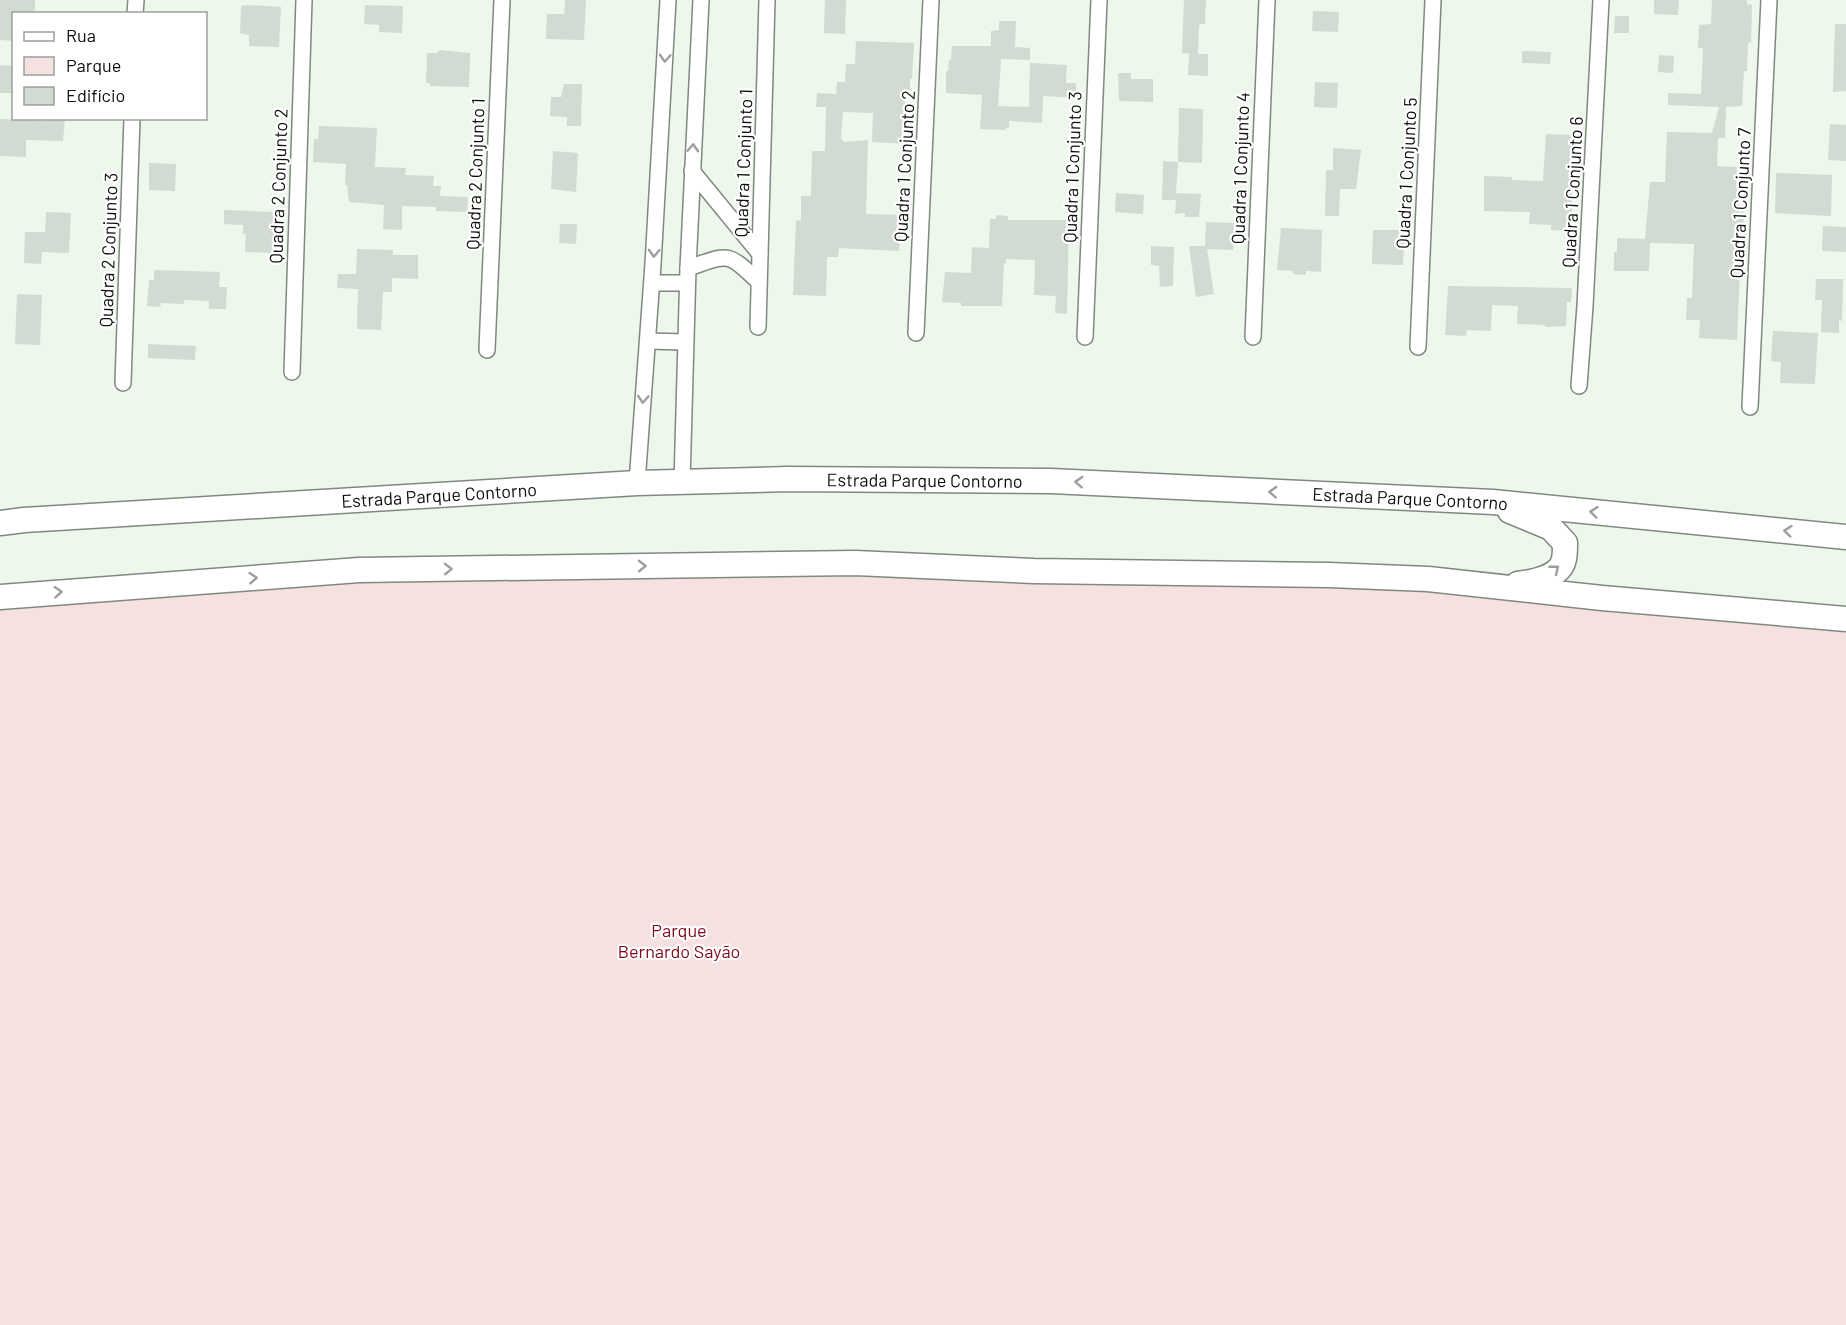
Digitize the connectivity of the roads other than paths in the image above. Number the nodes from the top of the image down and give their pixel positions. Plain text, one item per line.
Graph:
1 (304, 0) edge
2 (502, 0) edge
3 (668, 0) edge
4 (701, 0) edge
5 (767, 0) edge
6 (931, 0) edge
7 (1099, 0) edge
8 (1267, 0) edge
9 (1433, 0) edge
10 (1601, 0) edge
11 (1769, 0) edge
12 (132, 120) edge
13 (692, 171) junction
14 (760, 254) junction
15 (687, 276) junction
16 (759, 282) junction
17 (652, 283) junction
18 (758, 327) dead end
19 (916, 333) dead end
20 (1085, 337) dead end
21 (1253, 337) dead end
22 (648, 341) junction
23 (685, 342) junction
24 (1418, 347) dead end
25 (488, 350) dead end
26 (292, 372) dead end
27 (123, 383) dead end
28 (1579, 386) dead end
29 (1750, 407) dead end
30 (682, 482) junction
31 (637, 483) junction
32 (1493, 502) junction
33 (0, 523) edge
34 (1846, 537) edge
35 (1501, 587) junction
36 (0, 597) edge
37 (1846, 619) edge

1 - 26 street, Quadra 2 Conjunto 2
2 - 25 street, Quadra 2 Conjunto 1
3 -> 17 street
13 -> 4 street
5 - 14 street, Quadra 1 Conjunto 1
6 - 19 street, Quadra 1 Conjunto 2
7 - 20 street, Quadra 1 Conjunto 3
8 - 21 street, Quadra 1 Conjunto 4
9 - 24 street, Quadra 1 Conjunto 5
10 - 28 street, Quadra 1 Conjunto 6
11 - 29 street, Quadra 1 Conjunto 7
12 - 27 street, Quadra 2 Conjunto 3
13 - 14 street
13 - 15 street
14 - 16 street, Quadra 1 Conjunto 1
15 - 16 street
15 - 17 street
15 - 23 street
16 - 18 street, Quadra 1 Conjunto 1
17 - 22 street
22 - 23 street
22 -> 31 street
23 - 30 street
30 - 31 main road, Estrada Parque Contorno
32 -> 30 main road, Estrada Parque Contorno
31 - 33 main road, Estrada Parque Contorno
34 -> 32 main road, Estrada Parque Contorno
35 -> 32 main road
36 -> 35 main road
35 - 37 main road

